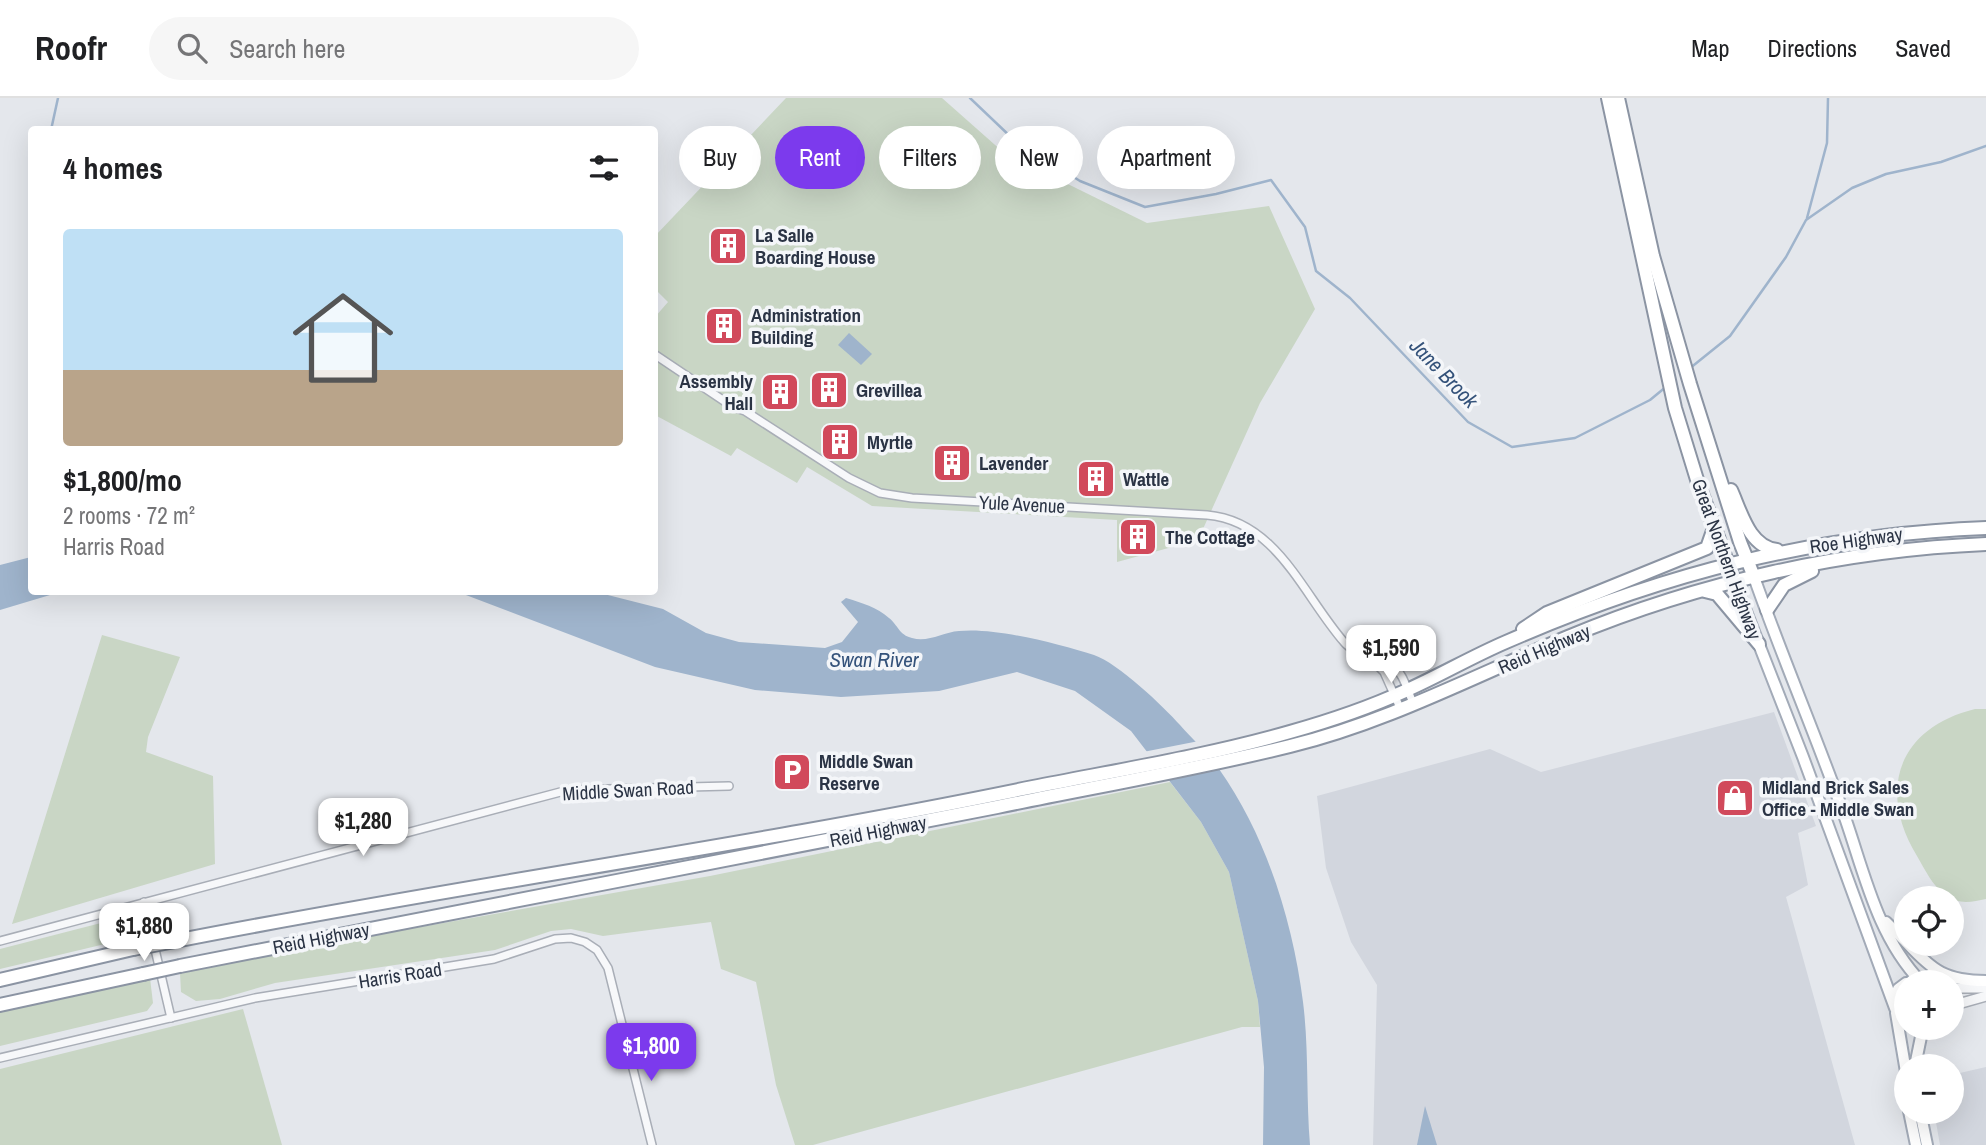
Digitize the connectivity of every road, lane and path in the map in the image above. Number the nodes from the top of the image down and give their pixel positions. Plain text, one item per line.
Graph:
1 (1608, 98) edge
2 (1618, 98) edge
3 (658, 357) edge
4 (1710, 443) junction
5 (1714, 528) junction
6 (1986, 528) edge
7 (1986, 544) edge
8 (1914, 547) junction
9 (1788, 550) junction
10 (1746, 558) junction
11 (1727, 563) junction
12 (1754, 577) junction
13 (1735, 583) junction
14 (1705, 590) junction
15 (1768, 610) junction
16 (1502, 643) junction
17 (1759, 644) junction
18 (1368, 656) junction
19 (1401, 693) junction
20 (1414, 705) junction
21 (1401, 710) junction
22 (1810, 721) junction
23 (1800, 749) junction
24 (1224, 754) junction
25 (729, 786) dead end
26 (941, 812) junction
27 (145, 902) junction
28 (1877, 912) junction
29 (1894, 930) edge
30 (0, 941) edge
31 (1919, 956) edge
32 (1910, 970) edge
33 (0, 980) edge
34 (1986, 981) edge
35 (1964, 988) edge
36 (1986, 988) edge
37 (1986, 996) edge
38 (1964, 1002) edge
39 (1894, 1004) edge
40 (0, 1006) edge
41 (171, 1018) junction
42 (0, 1058) edge
43 (1912, 1124) edge
44 (1923, 1124) edge
45 (652, 1145) edge
46 (1916, 1145) edge
47 (1927, 1145) edge

1 - 5 highway, Great Northern Highway
2 - 4 highway, Great Northern Highway
3 - 18 street, Yule Avenue
4 - 9 highway
4 - 10 highway, Great Northern Highway
5 - 11 highway, Great Northern Highway
5 - 16 highway
6 - 9 highway, Roe Highway
7 - 8 highway, Roe Highway
8 - 12 highway, Roe Highway
8 - 15 highway
9 - 10 highway, Roe Highway
10 - 11 highway, Roe Highway
10 - 12 highway, Great Northern Highway
11 - 13 highway, Great Northern Highway
11 - 16 highway, Reid Highway
12 - 13 highway, Roe Highway
12 - 15 main road, Great Northern Highway
13 - 14 highway, Reid Highway
13 - 17 main road, Great Northern Highway
14 - 17 highway
14 - 20 highway, Reid Highway
15 - 22 main road, Great Northern Highway
16 - 19 highway, Reid Highway
17 - 23 main road, Great Northern Highway
18 - 19 street, Yule Avenue
18 - 19 street, Yule Avenue
19 - 20 street, Yule Avenue
19 - 21 street, Yule Avenue
19 - 24 highway, Reid Highway
20 - 21 highway, Reid Highway
21 - 24 highway, Reid Highway
22 - 23 main road
22 - 28 main road, Great Northern Highway
23 - 39 main road, Great Northern Highway
24 - 26 highway, Reid Highway
25 - 27 street, Middle Swan Road
26 - 33 highway, Reid Highway, bridge
26 - 40 highway, Reid Highway, bridge
27 - 30 street, Middle Swan Road
27 - 41 street
28 - 29 main road
28 - 32 main road, Great Northern Highway
31 - 34 main road
35 - 36 street
37 - 38 street
41 - 42 street, Harris Road
41 - 45 street, Harris Road
43 - 46 main road
44 - 47 main road

